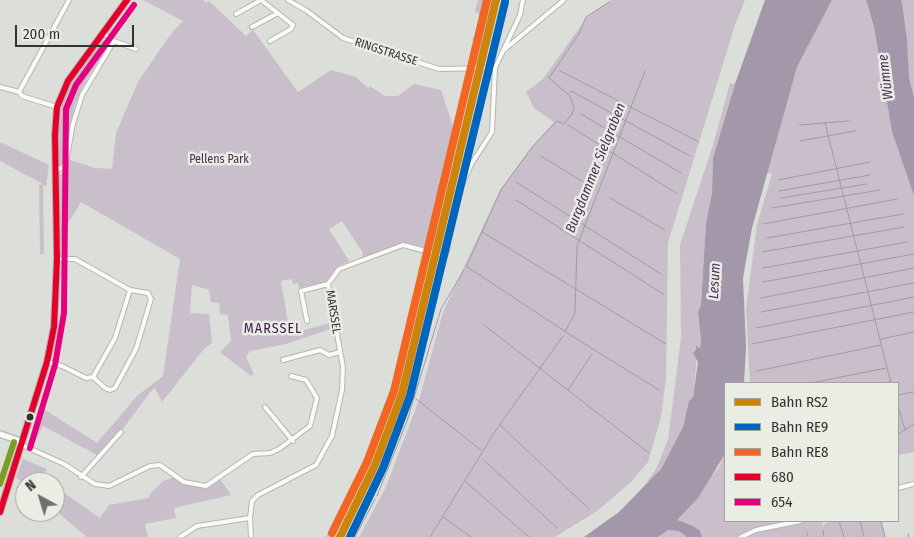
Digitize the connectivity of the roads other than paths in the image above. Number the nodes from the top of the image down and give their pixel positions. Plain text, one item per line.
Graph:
1 (69, 0) edge
2 (127, 0) edge
3 (288, 0) edge
4 (523, 0) edge
5 (564, 0) edge
6 (278, 13) junction
7 (236, 14) dead end
8 (252, 27) dead end
9 (103, 33) junction
10 (114, 41) junction
11 (270, 41) dead end
12 (136, 49) dead end
13 (504, 50) junction
14 (495, 68) junction
15 (0, 87) edge
16 (19, 92) junction
17 (56, 107) junction
18 (55, 170) junction
19 (57, 259) junction
20 (328, 284) junction
21 (130, 290) junction
22 (307, 320) dead end
23 (340, 352) junction
24 (284, 360) dead end
25 (47, 362) junction
26 (291, 376) dead end
27 (93, 377) junction
28 (265, 407) dead end
29 (121, 432) dead end
30 (0, 435) edge
31 (292, 441) junction
32 (22, 444) junction
33 (81, 477) junction
34 (914, 484) edge
35 (899, 488) edge
36 (0, 512) edge
37 (250, 518) junction
38 (795, 522) edge
39 (180, 537) edge
40 (251, 537) edge
41 (741, 537) edge

1 - 16 street
2 - 9 street
3 - 14 street, RINGSTRASSE
4 - 13 street
5 - 13 street
6 - 7 street
6 - 8 street
6 - 11 street
9 - 10 street
9 - 17 street
10 - 12 street
10 - 18 street
13 - 14 street
14 - 20 street, MARSSEL
15 - 16 street
16 - 17 street
17 - 18 street
18 - 19 street
19 - 21 street
19 - 25 street
20 - 22 street
20 - 23 street, MARSSEL
21 - 27 street
21 - 27 street
23 - 24 street
23 - 37 street, MARSSEL
25 - 27 street
25 - 32 street
26 - 31 street
28 - 31 street
29 - 33 street
30 - 32 street
31 - 33 street
32 - 33 street
32 - 36 street
34 - 35 street
37 - 39 street
37 - 40 street, MARSSEL
38 - 41 street

